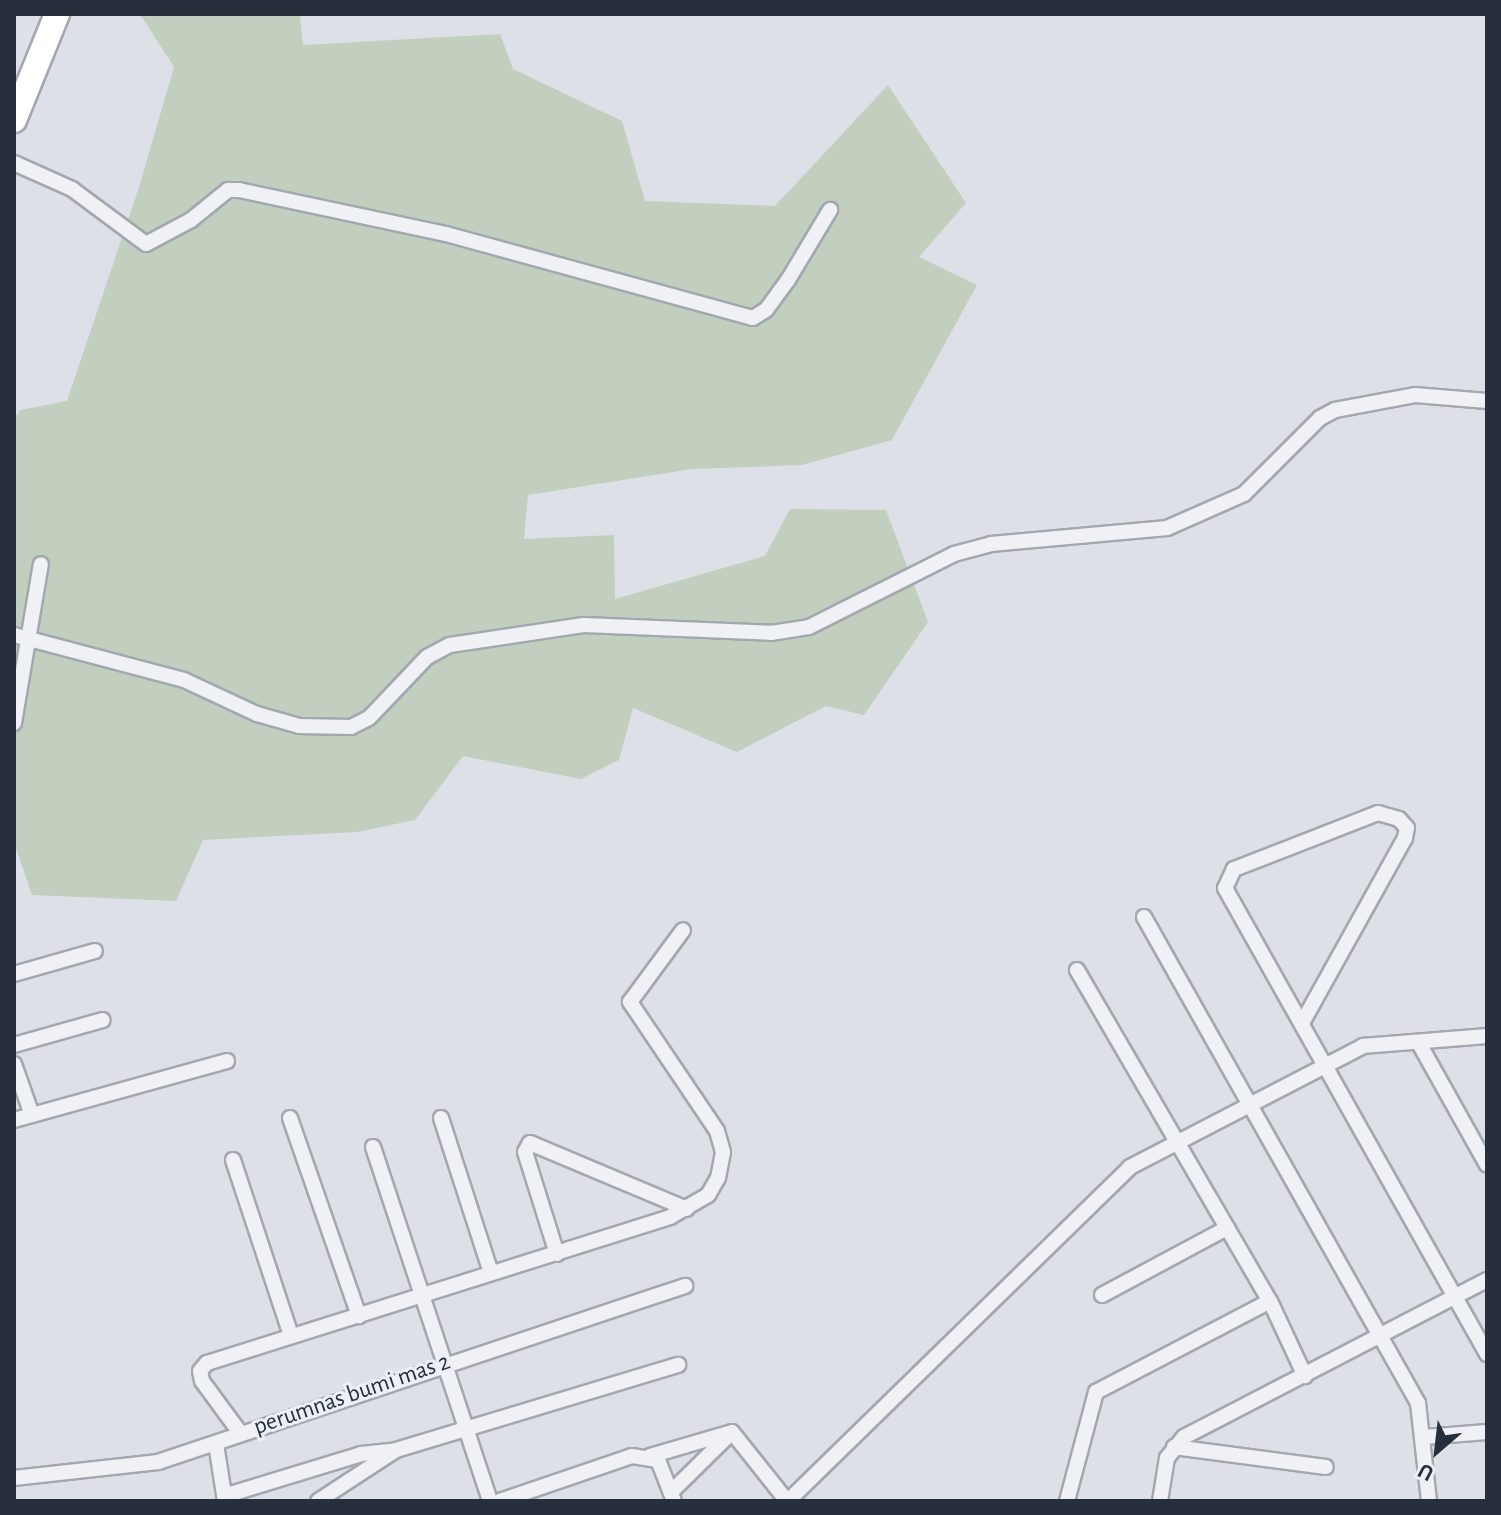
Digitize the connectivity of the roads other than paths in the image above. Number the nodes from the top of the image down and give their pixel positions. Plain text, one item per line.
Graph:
1 (57, 14) edge
2 (14, 120) edge
3 (14, 163) edge
4 (830, 210) dead end
5 (1487, 401) edge
6 (41, 564) dead end
7 (14, 635) edge
8 (29, 639) junction
9 (14, 723) edge
10 (1144, 917) dead end
11 (683, 930) dead end
12 (95, 951) dead end
13 (1077, 970) dead end
14 (14, 974) edge
15 (103, 1020) dead end
16 (1302, 1023) junction
17 (1487, 1036) edge
18 (14, 1045) edge
19 (1420, 1045) junction
20 (227, 1061) dead end
21 (1325, 1063) junction
22 (14, 1064) edge
23 (1249, 1103) junction
24 (32, 1115) junction
25 (290, 1118) dead end
26 (441, 1118) dead end
27 (14, 1120) edge
28 (1175, 1141) junction
29 (373, 1147) dead end
30 (233, 1160) dead end
31 (1487, 1165) edge
32 (687, 1209) junction
33 (1227, 1228) junction
34 (557, 1254) junction
35 (491, 1273) junction
36 (1487, 1280) edge
37 (685, 1286) dead end
38 (423, 1294) junction
39 (1102, 1295) dead end
40 (1454, 1297) junction
41 (1270, 1301) junction
42 (359, 1316) junction
43 (291, 1335) junction
44 (1382, 1338) junction
45 (1487, 1354) edge
46 (444, 1363) junction
47 (678, 1365) dead end
48 (1305, 1376) junction
49 (467, 1428) junction
50 (732, 1432) junction
51 (1487, 1432) edge
52 (241, 1434) junction
53 (1424, 1437) junction
54 (216, 1444) junction
55 (1174, 1447) junction
56 (396, 1450) junction
57 (650, 1456) junction
58 (1326, 1467) dead end
59 (14, 1478) edge
60 (672, 1497) edge
61 (225, 1498) edge
62 (318, 1501) edge
63 (490, 1501) edge
64 (500, 1501) edge
65 (787, 1501) edge
66 (1067, 1501) edge
67 (1160, 1501) edge
68 (1429, 1501) edge

1 - 2 highway
3 - 4 street
5 - 8 street
6 - 8 street
7 - 8 street
8 - 9 street
10 - 23 street
11 - 32 street
12 - 14 street
13 - 28 street
15 - 18 street
16 - 16 street
16 - 21 street
17 - 19 street
19 - 21 street
19 - 31 street
20 - 24 street
21 - 23 street
21 - 40 street
22 - 24 street
23 - 28 street
23 - 44 street
24 - 27 street
25 - 42 street
26 - 35 street
28 - 33 street
28 - 65 street
29 - 38 street
30 - 43 street
32 - 34 street
32 - 34 street
33 - 39 street
33 - 41 street
34 - 35 street
35 - 38 street
36 - 40 street
37 - 46 street, perumnas bumi mas 2
38 - 42 street
38 - 46 street
40 - 44 street
40 - 45 street
41 - 48 street
41 - 66 street
42 - 43 street
43 - 52 street
44 - 48 street
44 - 53 street
46 - 49 street
46 - 52 street, perumnas bumi mas 2
47 - 49 street
48 - 55 street
49 - 56 street
49 - 63 street
50 - 57 street
50 - 60 street
50 - 65 street
51 - 53 street
52 - 54 street, perumnas bumi mas 2
53 - 68 street
54 - 59 street, perumnas bumi mas 2
54 - 61 street
55 - 58 street
55 - 67 street
56 - 61 street
56 - 62 street
57 - 60 street
57 - 64 street

